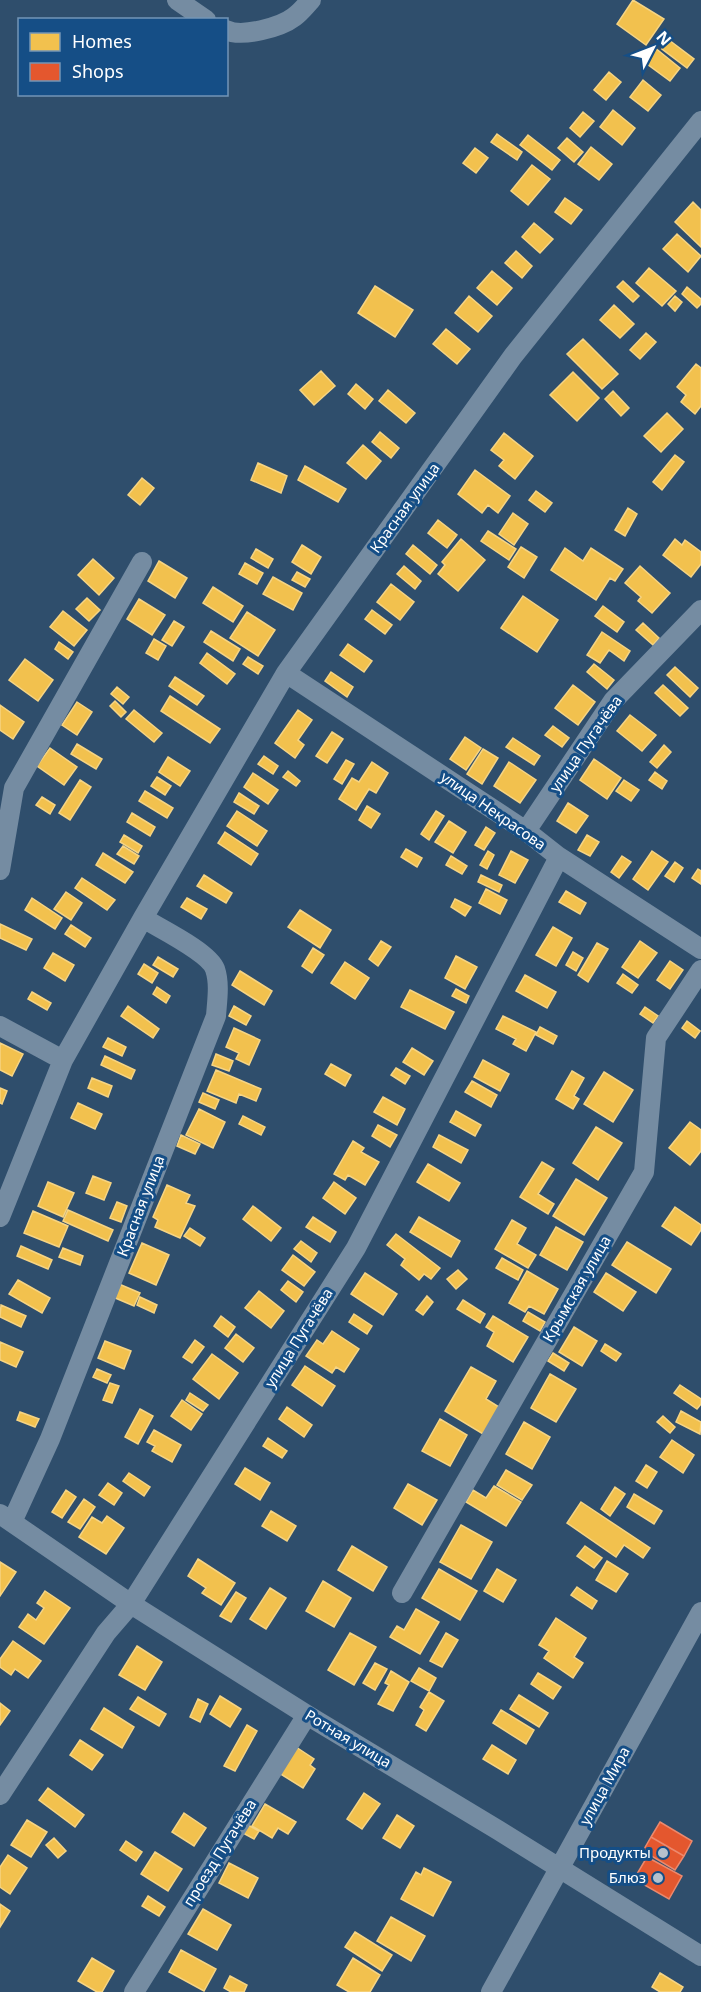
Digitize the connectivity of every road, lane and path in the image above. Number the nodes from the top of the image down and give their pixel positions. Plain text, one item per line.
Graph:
1 (177, 0) edge
2 (311, 0) edge
3 (203, 18) edge
4 (228, 31) edge
5 (701, 120) edge
6 (142, 562) dead end
7 (701, 610) edge
8 (286, 673) junction
9 (526, 831) junction
10 (559, 857) junction
11 (0, 870) edge
12 (142, 918) junction
13 (701, 949) edge
14 (701, 970) edge
15 (0, 1026) edge
16 (63, 1060) junction
17 (0, 1218) edge
18 (6, 1518) edge
19 (402, 1593) dead end
20 (131, 1604) junction
21 (701, 1612) edge
22 (306, 1715) junction
23 (0, 1795) edge
24 (560, 1868) junction
25 (701, 1956) edge
26 (134, 1992) edge
27 (491, 1992) edge

1 - 3 street
2 - 4 street
5 - 8 street, Красная улица
6 - 11 street
7 - 9 street, улица Пугачёва
8 - 9 street, улица Некрасова
8 - 12 street, Красная улица
9 - 10 street, улица Некрасова
10 - 13 street, улица Некрасова
10 - 20 street, улица Пугачёва
12 - 16 street, Красная улица
12 - 18 street, Красная улица
14 - 19 street, Крымская улица
15 - 16 street
16 - 17 street, Красная улица
18 - 20 street, Ротная улица
20 - 22 street, Ротная улица
20 - 23 street, улица Пугачёва
21 - 24 street, улица Мира
22 - 24 street, Ротная улица
22 - 26 street, проезд Пугачёва
24 - 25 street, Ротная улица
24 - 27 street, улица Мира

